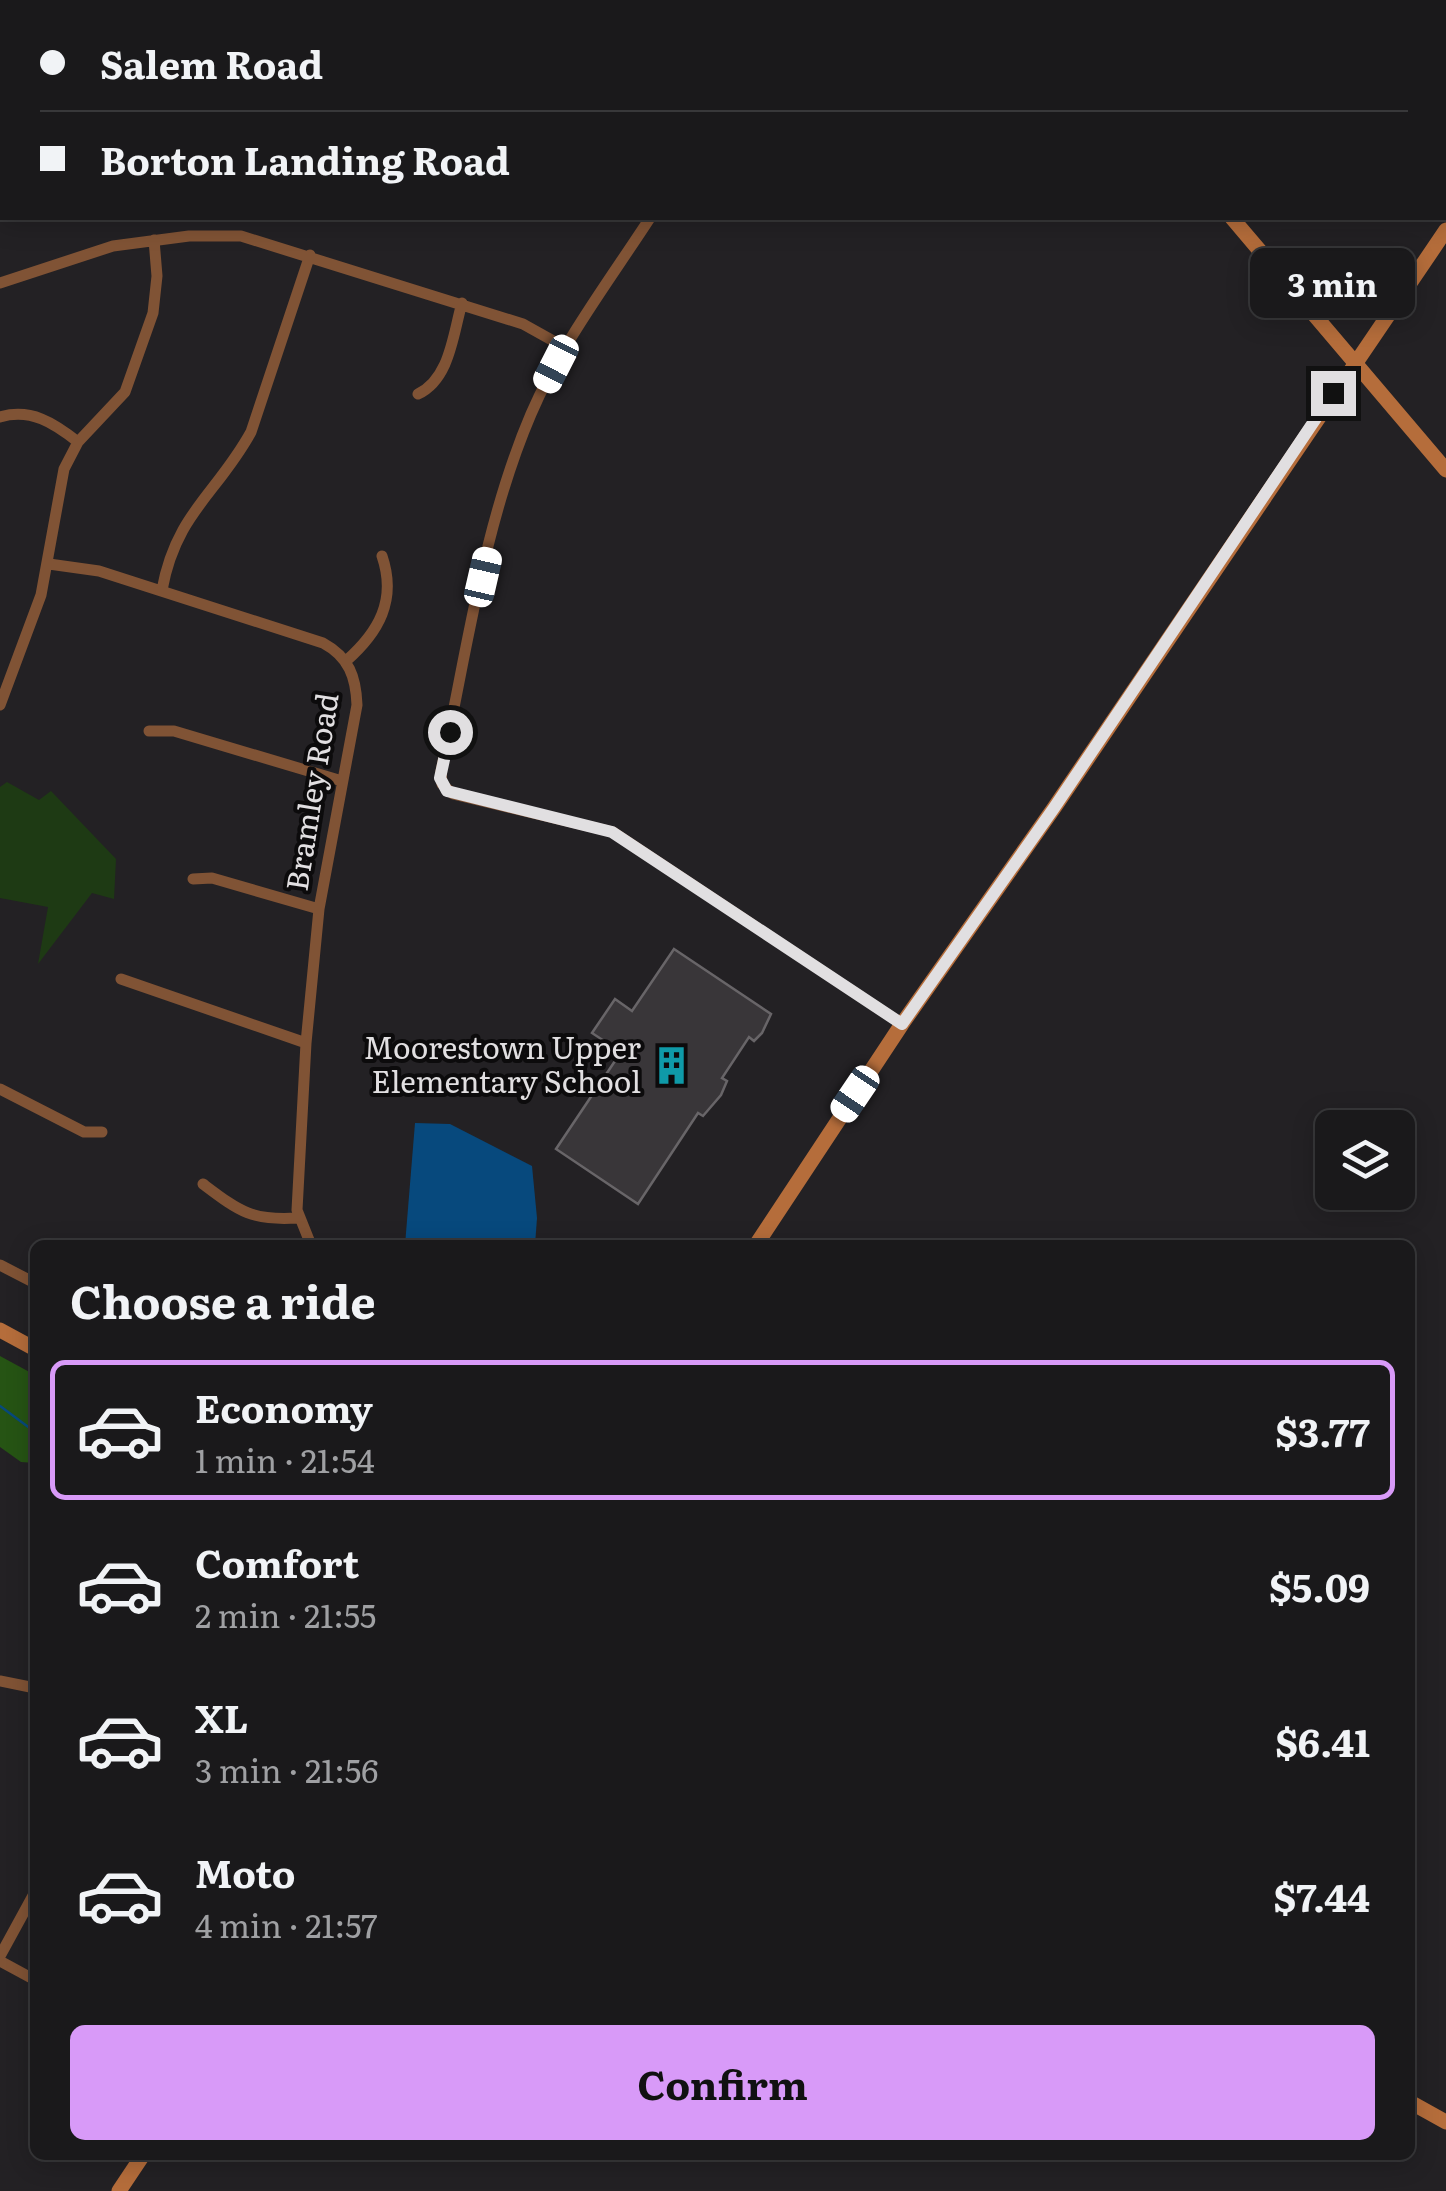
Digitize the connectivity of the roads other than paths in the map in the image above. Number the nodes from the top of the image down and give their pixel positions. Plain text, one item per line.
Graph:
1 (649, 220) edge
2 (1238, 220) edge
3 (1446, 230) edge
4 (154, 240) junction
5 (310, 254) junction
6 (0, 283) edge
7 (462, 303) junction
8 (566, 348) junction
9 (1354, 362) junction
10 (418, 394) dead end
11 (0, 417) edge
12 (78, 442) junction
13 (1446, 470) edge
14 (382, 556) dead end
15 (49, 564) junction
16 (162, 590) junction
17 (346, 661) junction
18 (0, 705) edge
19 (150, 731) dead end
20 (342, 781) junction
21 (193, 879) dead end
22 (319, 909) junction
23 (121, 979) dead end
24 (902, 1024) junction
25 (306, 1043) junction
26 (0, 1089) edge
27 (102, 1132) dead end
28 (203, 1184) dead end
29 (297, 1218) junction
30 (308, 1240) edge
31 (759, 1240) edge
32 (0, 1264) edge
33 (30, 1281) edge
34 (0, 1330) edge
35 (30, 1346) edge
36 (4, 1682) edge
37 (30, 1687) edge
38 (0, 1698) edge
39 (30, 1902) edge
40 (0, 1959) edge
41 (30, 1977) edge
42 (1415, 2105) edge
43 (1446, 2122) edge
44 (140, 2160) edge
45 (119, 2191) edge

1 - 8 street
2 - 9 street
3 - 9 street
4 - 5 street
4 - 6 street
4 - 12 street
5 - 7 street
5 - 16 street
7 - 8 street
7 - 10 street
8 - 24 street
9 - 13 street
9 - 24 street
11 - 12 street
12 - 15 street
14 - 17 street
15 - 16 street, Bramley Road
15 - 18 street
16 - 17 street, Bramley Road
17 - 20 street, Bramley Road
19 - 20 street
20 - 22 street, Bramley Road
21 - 22 street
22 - 25 street, Bramley Road
23 - 25 street
24 - 31 street
25 - 29 street, Bramley Road
26 - 27 street
28 - 29 street
29 - 30 street
32 - 33 street
34 - 35 street
36 - 37 street
36 - 38 street
39 - 40 street
40 - 41 street
42 - 43 street
44 - 45 street

